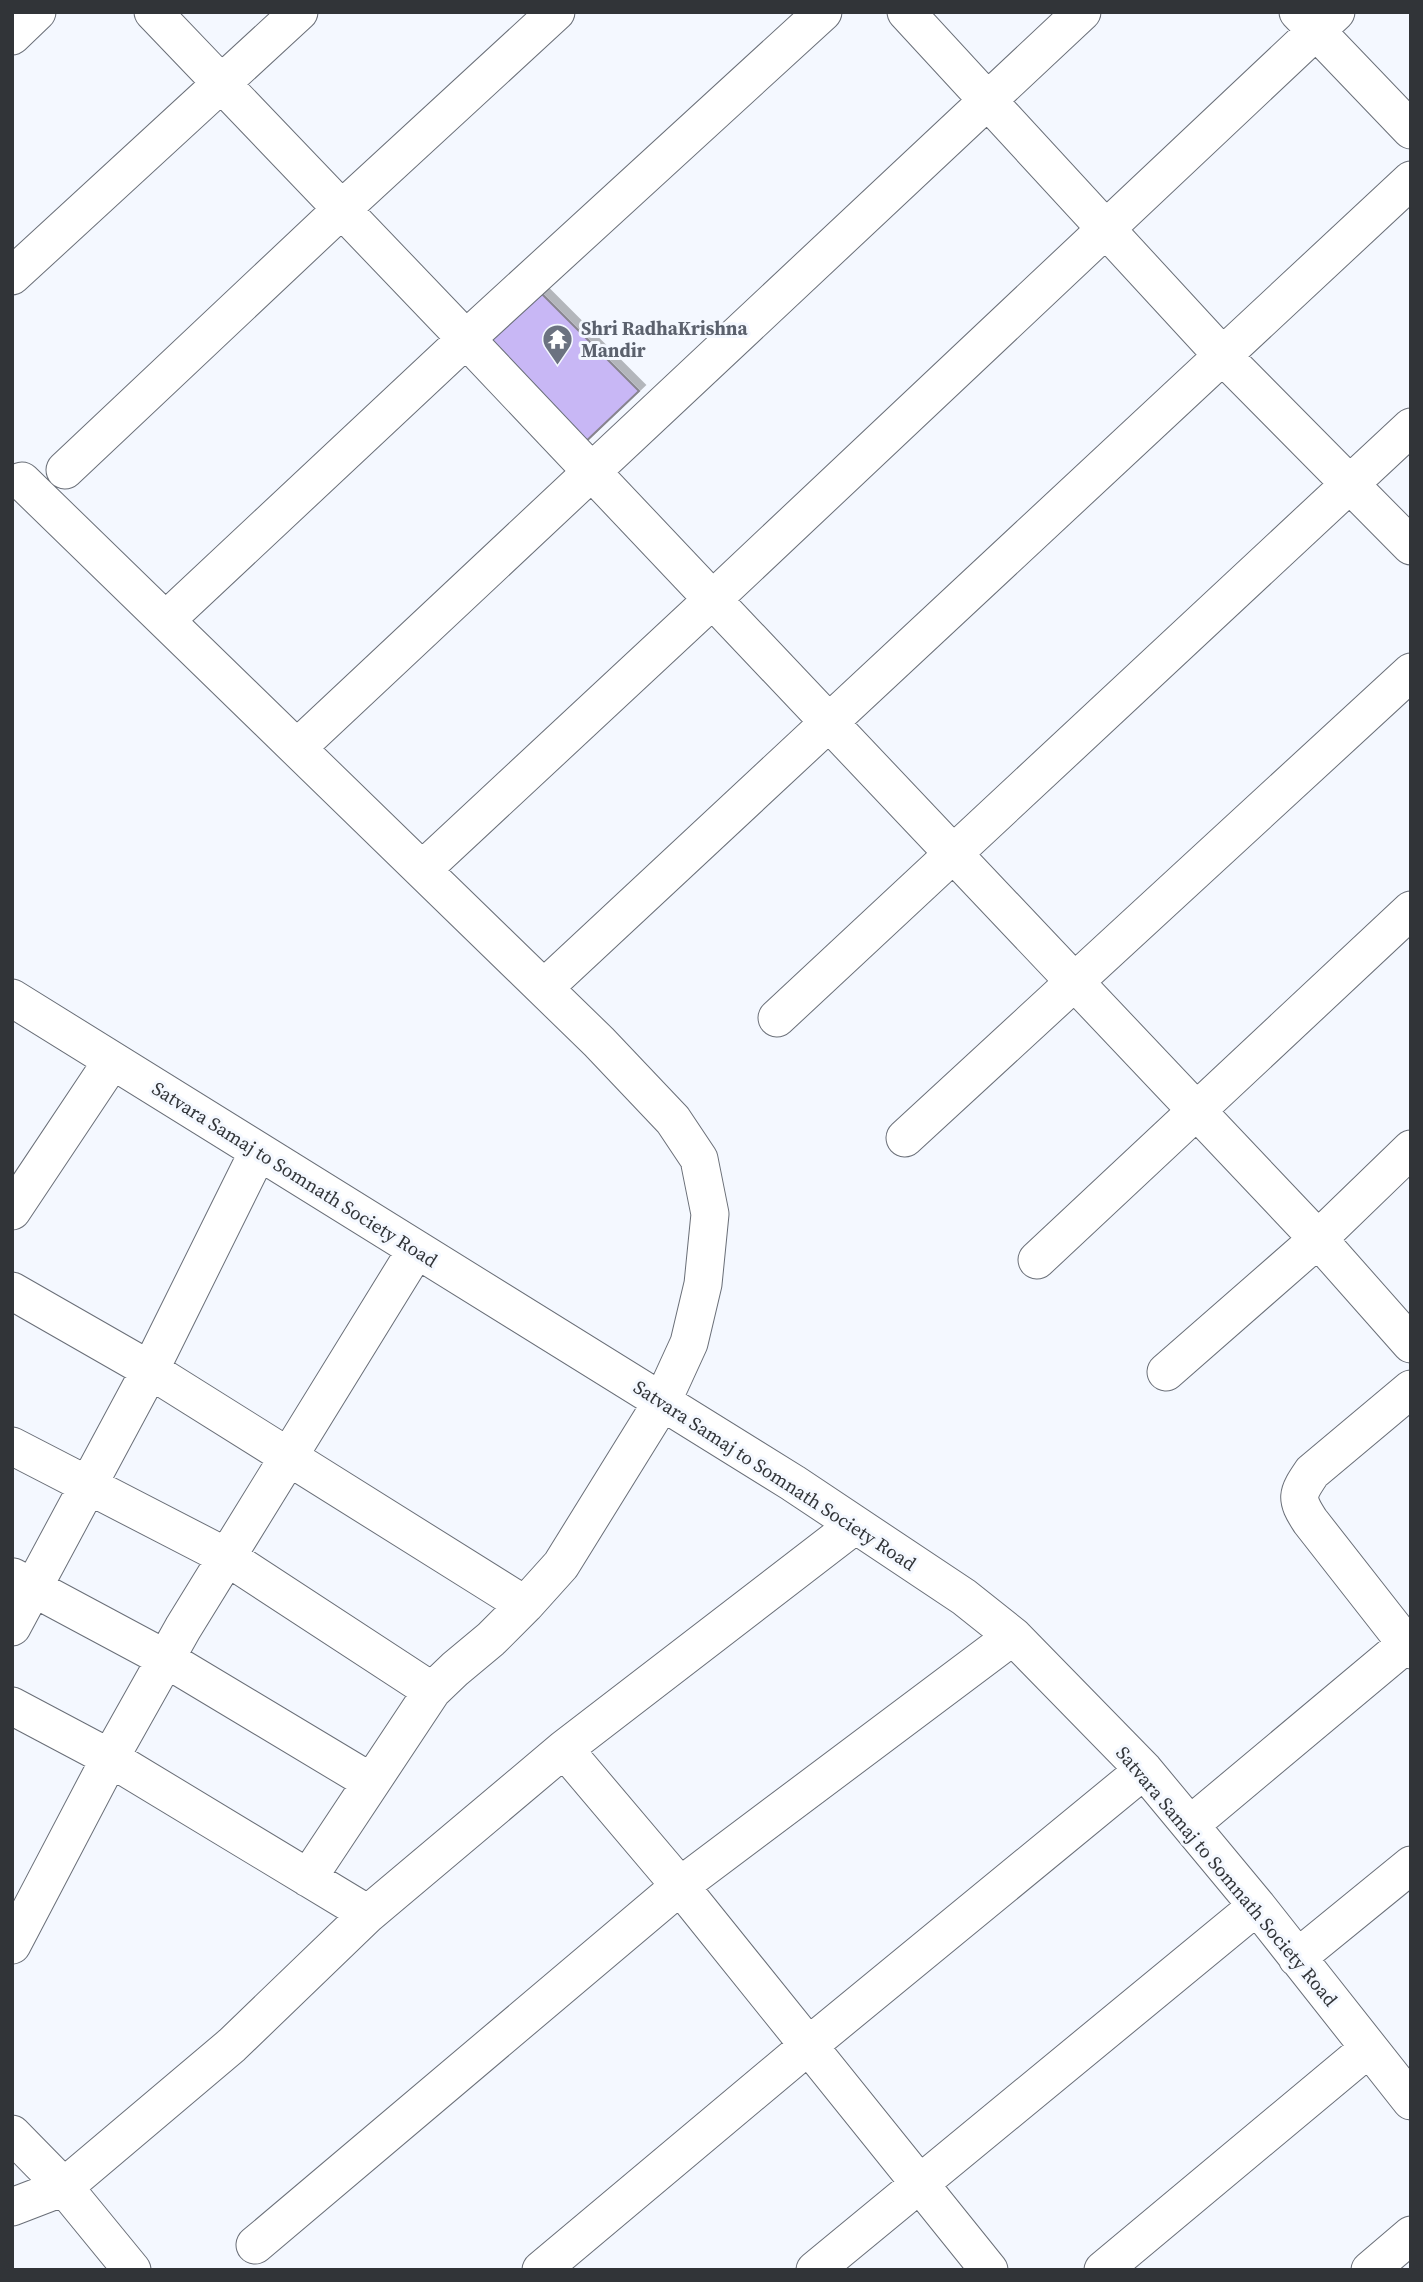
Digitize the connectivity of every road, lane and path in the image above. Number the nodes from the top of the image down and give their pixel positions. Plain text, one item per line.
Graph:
1 (37, 12) edge
2 (153, 12) edge
3 (299, 12) edge
4 (556, 12) edge
5 (823, 12) edge
6 (906, 12) edge
7 (1082, 12) edge
8 (1317, 19) edge
9 (12, 36) edge
10 (222, 83) junction
11 (987, 102) junction
12 (1411, 130) edge
13 (1411, 180) edge
14 (342, 209) junction
15 (1105, 230) junction
16 (12, 276) edge
17 (466, 339) junction
18 (1222, 355) junction
19 (1411, 427) edge
20 (65, 470) dead end
21 (591, 471) junction
22 (22, 481) dead end
23 (1350, 484) junction
24 (1411, 546) edge
25 (712, 600) junction
26 (166, 620) junction
27 (1411, 672) edge
28 (828, 722) junction
29 (297, 748) junction
30 (954, 855) junction
31 (422, 870) junction
32 (1411, 910) edge
33 (1074, 983) junction
34 (544, 988) junction
35 (14, 1001) edge
36 (777, 1018) dead end
37 (112, 1061) junction
38 (1196, 1110) junction
39 (905, 1138) dead end
40 (1411, 1149) edge
41 (258, 1152) junction
42 (12, 1211) edge
43 (1318, 1239) junction
44 (416, 1250) junction
45 (1037, 1260) dead end
46 (12, 1291) edge
47 (1411, 1344) edge
48 (150, 1370) junction
49 (1166, 1372) dead end
50 (1411, 1389) edge
51 (662, 1402) junction
52 (12, 1446) edge
53 (289, 1458) junction
54 (88, 1485) junction
55 (855, 1525) junction
56 (227, 1556) junction
57 (23, 1581) edge
58 (525, 1605) junction
59 (12, 1627) edge
60 (1013, 1636) junction
61 (1409, 1645) edge
62 (166, 1659) junction
63 (432, 1691) junction
64 (12, 1706) edge
65 (564, 1749) junction
66 (110, 1758) junction
67 (1144, 1770) junction
68 (370, 1782) junction
69 (1189, 1825) junction
70 (1411, 1865) edge
71 (308, 1878) junction
72 (680, 1886) junction
73 (1257, 1906) junction
74 (368, 1914) junction
75 (12, 1945) edge
76 (1297, 1958) junction
77 (807, 2046) junction
78 (1369, 2048) junction
79 (1409, 2094) edge
80 (12, 2134) edge
81 (919, 2183) junction
82 (64, 2187) junction
83 (12, 2207) edge
84 (1411, 2235) edge
85 (255, 2245) dead end
86 (132, 2270) edge
87 (541, 2270) edge
88 (816, 2270) edge
89 (989, 2270) edge
90 (1103, 2270) edge
91 (1370, 2270) edge

1 - 9 street
2 - 10 street
3 - 10 street
4 - 14 street
5 - 17 street
6 - 11 street
7 - 11 street
8 - 12 street
8 - 15 street
10 - 14 street
10 - 16 street
11 - 15 street
11 - 21 street
13 - 18 street
14 - 17 street
14 - 20 street
15 - 18 street
15 - 25 street
17 - 21 street
17 - 26 street
18 - 23 street
18 - 28 street
19 - 23 street
21 - 25 street
21 - 29 street
22 - 26 street
23 - 24 street
23 - 30 street
25 - 28 street
25 - 31 street
26 - 29 street
27 - 33 street
28 - 30 street
28 - 34 street
29 - 31 street
30 - 33 street
30 - 36 street
31 - 34 street
32 - 38 street
33 - 38 street
33 - 39 street
34 - 51 street
35 - 37 street, Satvara Samaj to Somnath Society Road
37 - 41 street, Satvara Samaj to Somnath Society Road
37 - 42 street
38 - 43 street
38 - 45 street
40 - 43 street
41 - 44 street, Satvara Samaj to Somnath Society Road
41 - 48 street
43 - 47 street
43 - 49 street
44 - 51 street, Satvara Samaj to Somnath Society Road
44 - 53 street
46 - 48 street
48 - 53 street
48 - 54 street
50 - 61 street
51 - 55 street, Satvara Samaj to Somnath Society Road
51 - 58 street
52 - 54 street
53 - 56 street
53 - 58 street
54 - 56 street
54 - 57 street
55 - 60 street, Satvara Samaj to Somnath Society Road
55 - 65 street
56 - 62 street
56 - 63 street
57 - 59 street
57 - 62 street
58 - 63 street
60 - 67 street, Satvara Samaj to Somnath Society Road
60 - 72 street
61 - 69 street
62 - 66 street
62 - 68 street
63 - 68 street
64 - 66 street
65 - 72 street
65 - 74 street
66 - 71 street
66 - 75 street
67 - 69 street, Satvara Samaj to Somnath Society Road
67 - 77 street
68 - 71 street
69 - 73 street, Satvara Samaj to Somnath Society Road
70 - 76 street
71 - 74 street
72 - 77 street
72 - 85 street
73 - 76 street, Satvara Samaj to Somnath Society Road
73 - 81 street
74 - 82 street
76 - 78 street, Satvara Samaj to Somnath Society Road
77 - 81 street
77 - 87 street
78 - 79 street, Satvara Samaj to Somnath Society Road
78 - 90 street
80 - 82 street
81 - 88 street
81 - 89 street
82 - 83 street
82 - 86 street
84 - 91 street

